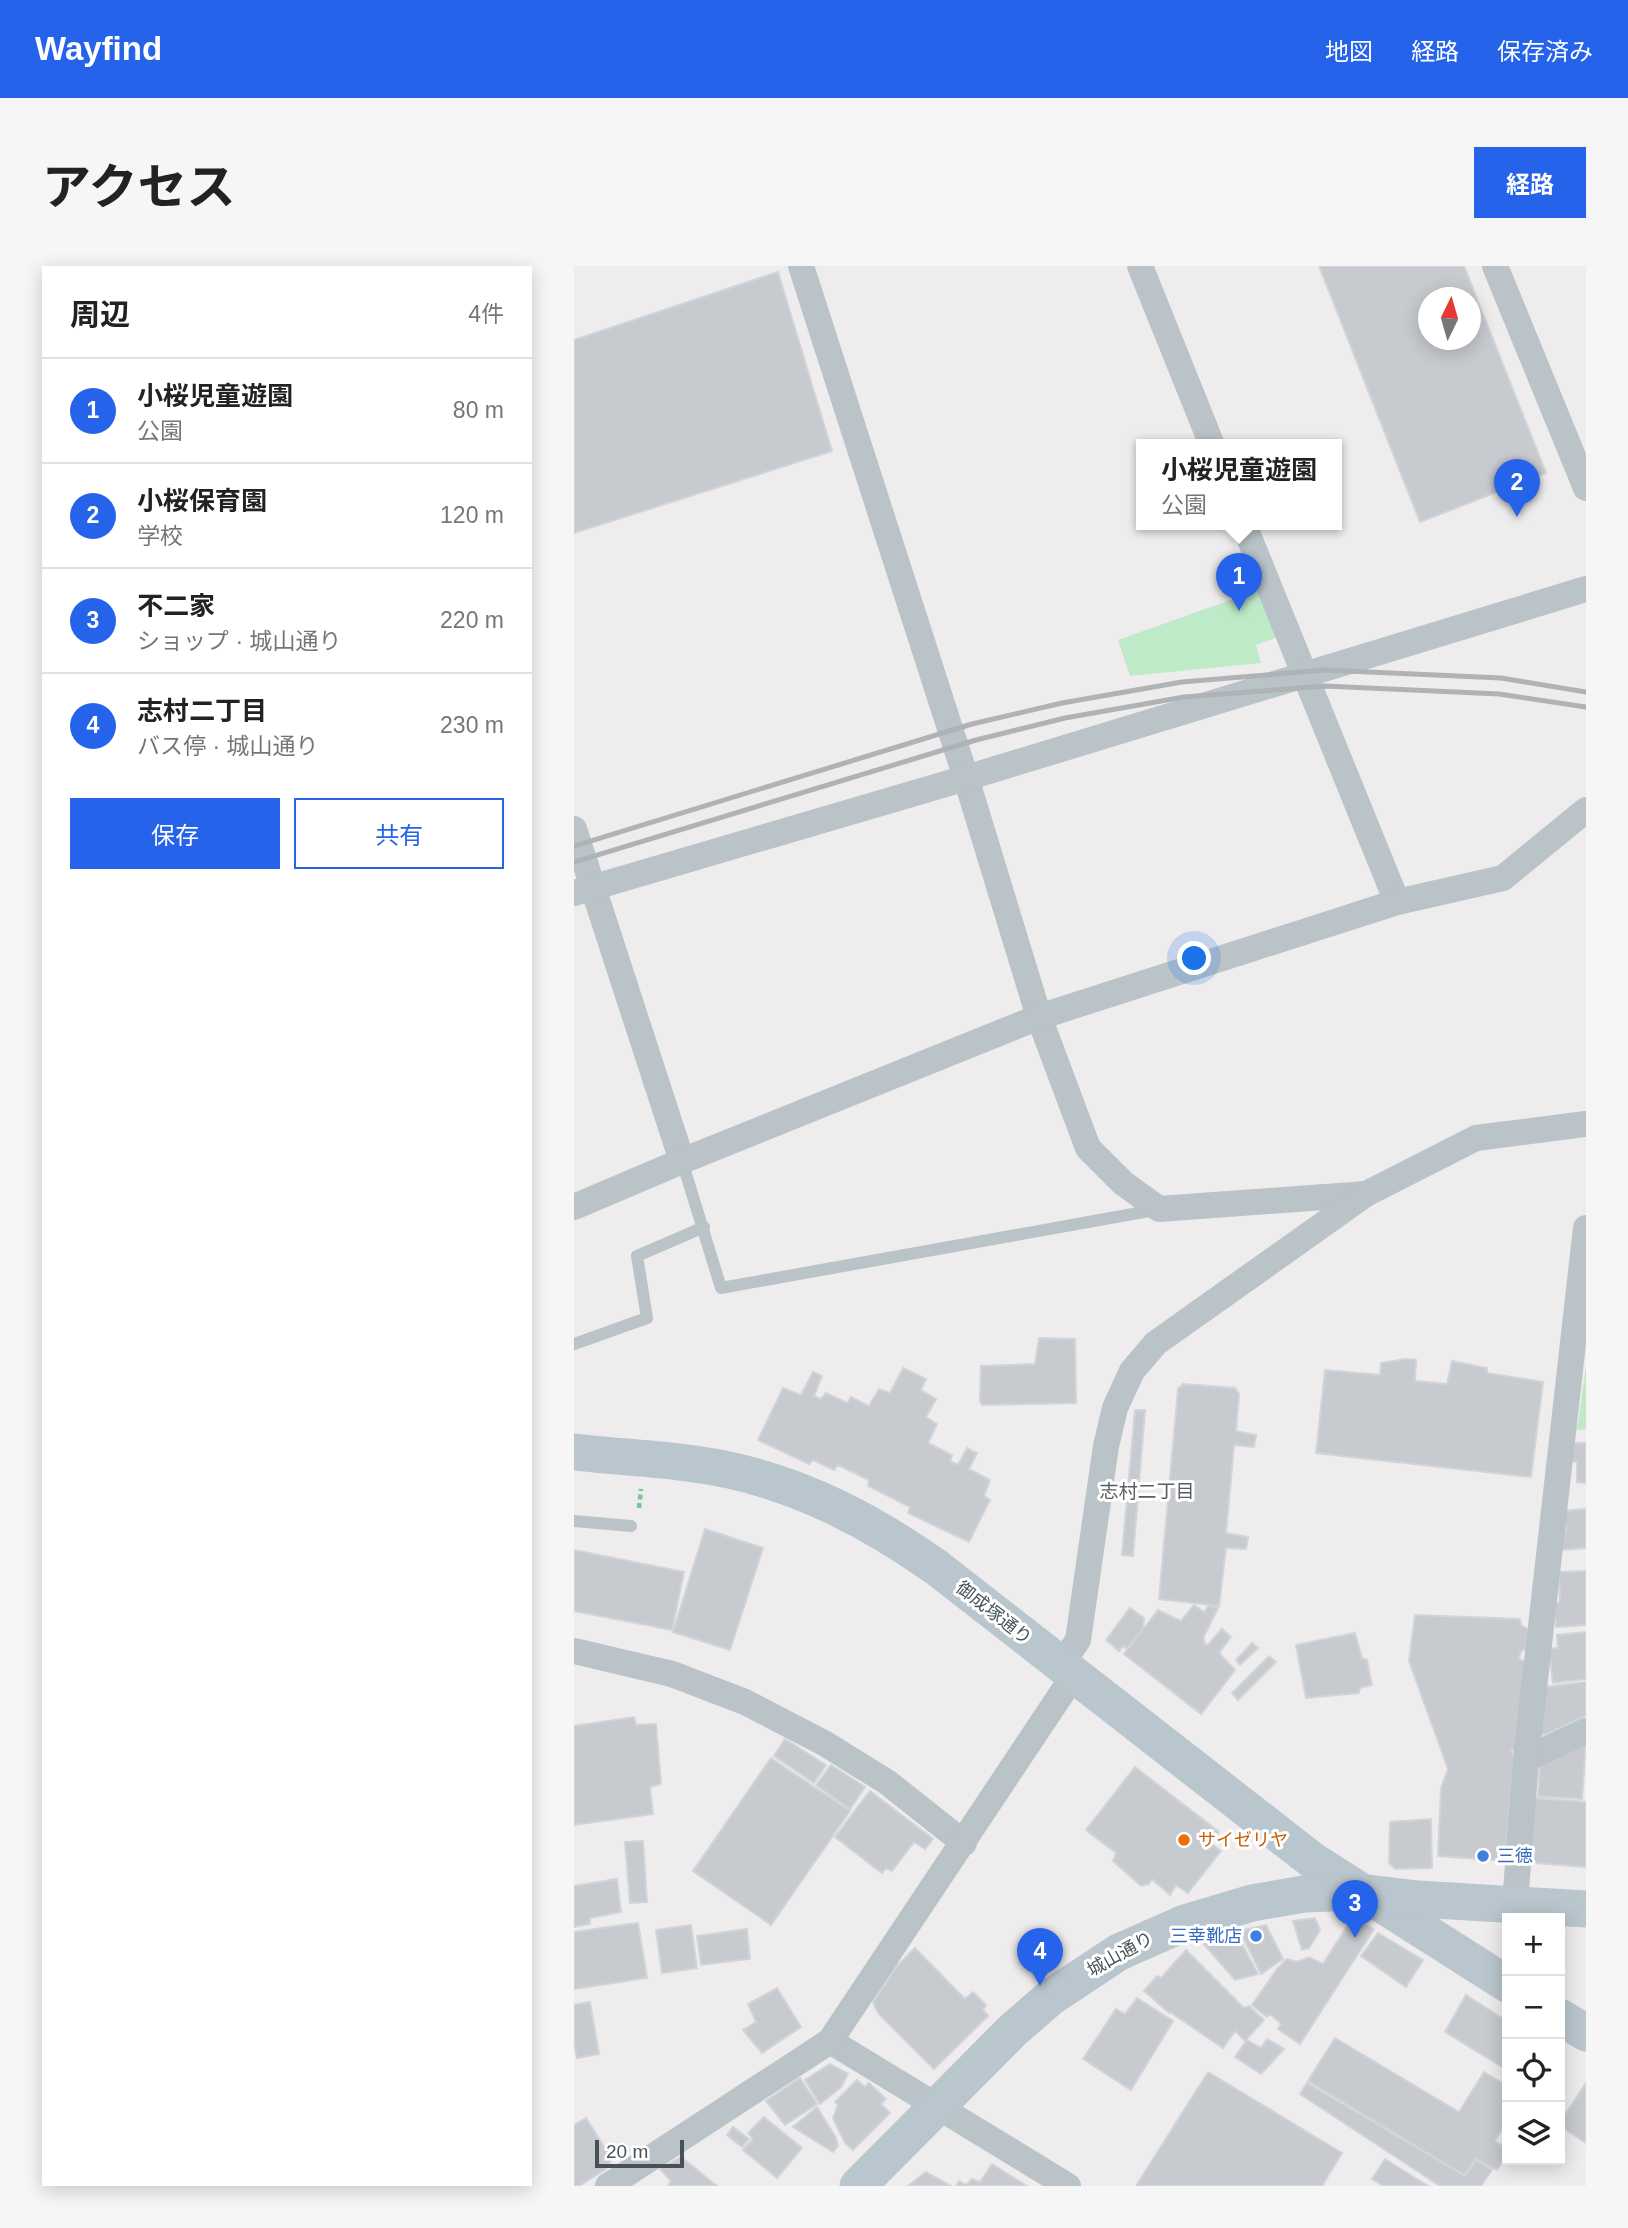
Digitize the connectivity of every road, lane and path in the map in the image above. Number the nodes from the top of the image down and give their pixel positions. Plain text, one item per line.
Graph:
1 (801, 266) edge
2 (1139, 266) edge
3 (1495, 266) edge
4 (1210, 439) edge
5 (1586, 488) edge
6 (1246, 530) edge
7 (1586, 589) edge
8 (1305, 675) junction
9 (966, 778) junction
10 (1586, 810) edge
11 (574, 829) edge
12 (583, 890) edge
13 (1397, 902) junction
14 (1039, 1017) junction
15 (1586, 1124) edge
16 (682, 1161) junction
17 (1366, 1194) junction
18 (574, 1207) edge
19 (1159, 1209) junction
20 (704, 1227) junction
21 (1586, 1228) edge
22 (574, 1345) edge
23 (574, 1452) edge
24 (629, 1487) dead end
25 (639, 1512) dead end
26 (574, 1521) edge
27 (631, 1526) dead end
28 (574, 1651) edge
29 (1067, 1670) junction
30 (1586, 1731) edge
31 (1526, 1759) junction
32 (964, 1843) junction
33 (1360, 1892) junction
34 (1515, 1904) junction
35 (1586, 1909) edge
36 (1502, 1981) edge
37 (1565, 2020) edge
38 (1586, 2033) edge
39 (830, 2041) junction
40 (937, 2107) junction
41 (608, 2186) edge
42 (858, 2186) edge
43 (1068, 2186) edge

1 - 9 street
2 - 4 street
3 - 5 street
6 - 8 street
7 - 8 street
8 - 9 street
8 - 13 street
9 - 12 street
9 - 14 street
10 - 13 street
11 - 12 street
12 - 16 street
13 - 14 street
14 - 16 street
14 - 19 street
15 - 17 street
16 - 18 street
16 - 20 lane
17 - 19 street
17 - 29 street
19 - 20 lane
20 - 22 lane
21 - 31 street
23 - 29 street, 御成塚通り
24 - 25 path
26 - 27 lane
28 - 32 street
29 - 32 street
29 - 33 street, 御成塚通り
30 - 31 street
31 - 34 street
32 - 39 street
33 - 34 street, 城山通り
33 - 36 street, 御成塚通り
33 - 40 street, 城山通り
34 - 35 street, 城山通り
37 - 38 street
39 - 40 street
39 - 41 street
40 - 42 street, 城山通り
40 - 43 street

